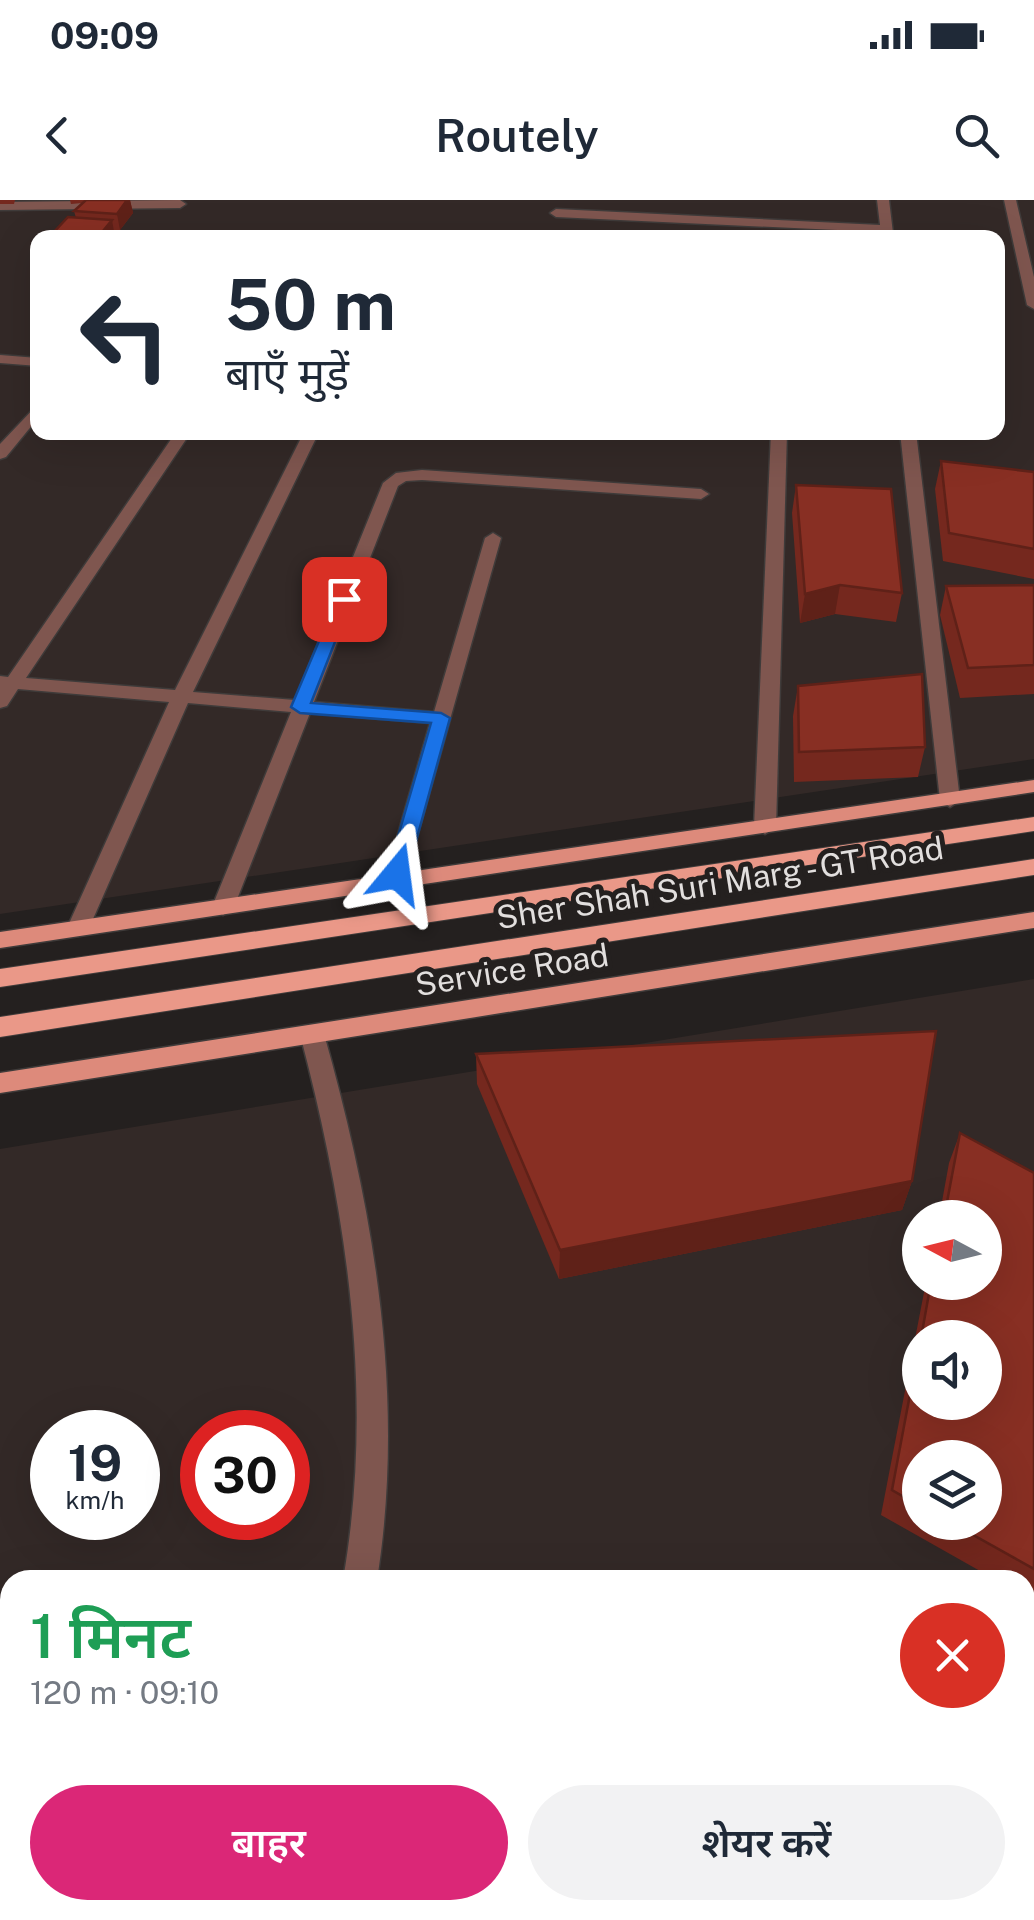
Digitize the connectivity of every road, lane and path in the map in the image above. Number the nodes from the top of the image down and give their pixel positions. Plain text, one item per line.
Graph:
1 (882, 200) edge
2 (1010, 200) edge
3 (180, 204) dead end
4 (0, 206) edge
5 (556, 213) dead end
6 (823, 230) edge
7 (886, 230) edge
8 (1005, 240) edge
9 (1017, 241) junction
10 (1034, 242) edge
11 (1034, 305) edge
12 (0, 360) edge
13 (30, 362) edge
14 (30, 418) edge
15 (178, 440) edge
16 (308, 440) edge
17 (778, 440) edge
18 (909, 440) edge
19 (0, 454) edge
20 (701, 494) dead end
21 (493, 538) dead end
22 (6, 682) edge
23 (181, 697) junction
24 (0, 702) edge
25 (300, 707) junction
26 (441, 718) junction
27 (1034, 786) edge
28 (950, 800) junction
29 (1034, 824) edge
30 (765, 827) junction
31 (1034, 867) edge
32 (395, 882) junction
33 (223, 907) junction
34 (1034, 920) edge
35 (78, 928) junction
36 (0, 940) edge
37 (0, 978) edge
38 (0, 1027) edge
39 (312, 1034) junction
40 (0, 1082) edge
41 (361, 1570) edge

1 - 7 street
2 - 9 street
3 - 4 street
5 - 6 street
8 - 9 street
9 - 10 street
9 - 11 street
12 - 13 street
14 - 19 street
15 - 22 street
16 - 23 street
17 - 30 street
18 - 28 street
20 - 25 street
21 - 26 street
22 - 23 street
22 - 24 street
23 - 25 street
23 - 35 street
25 - 26 street
25 - 33 street
26 - 32 street
27 - 28 main road
28 - 30 main road
29 - 37 highway, Sher Shah Suri Marg - GT Road
30 - 32 main road
31 - 38 highway, Sher Shah Suri Marg - GT Road
32 - 33 main road
33 - 35 main road
34 - 39 main road, Service Road
35 - 36 main road
39 - 40 main road, Service Road
39 - 41 street

